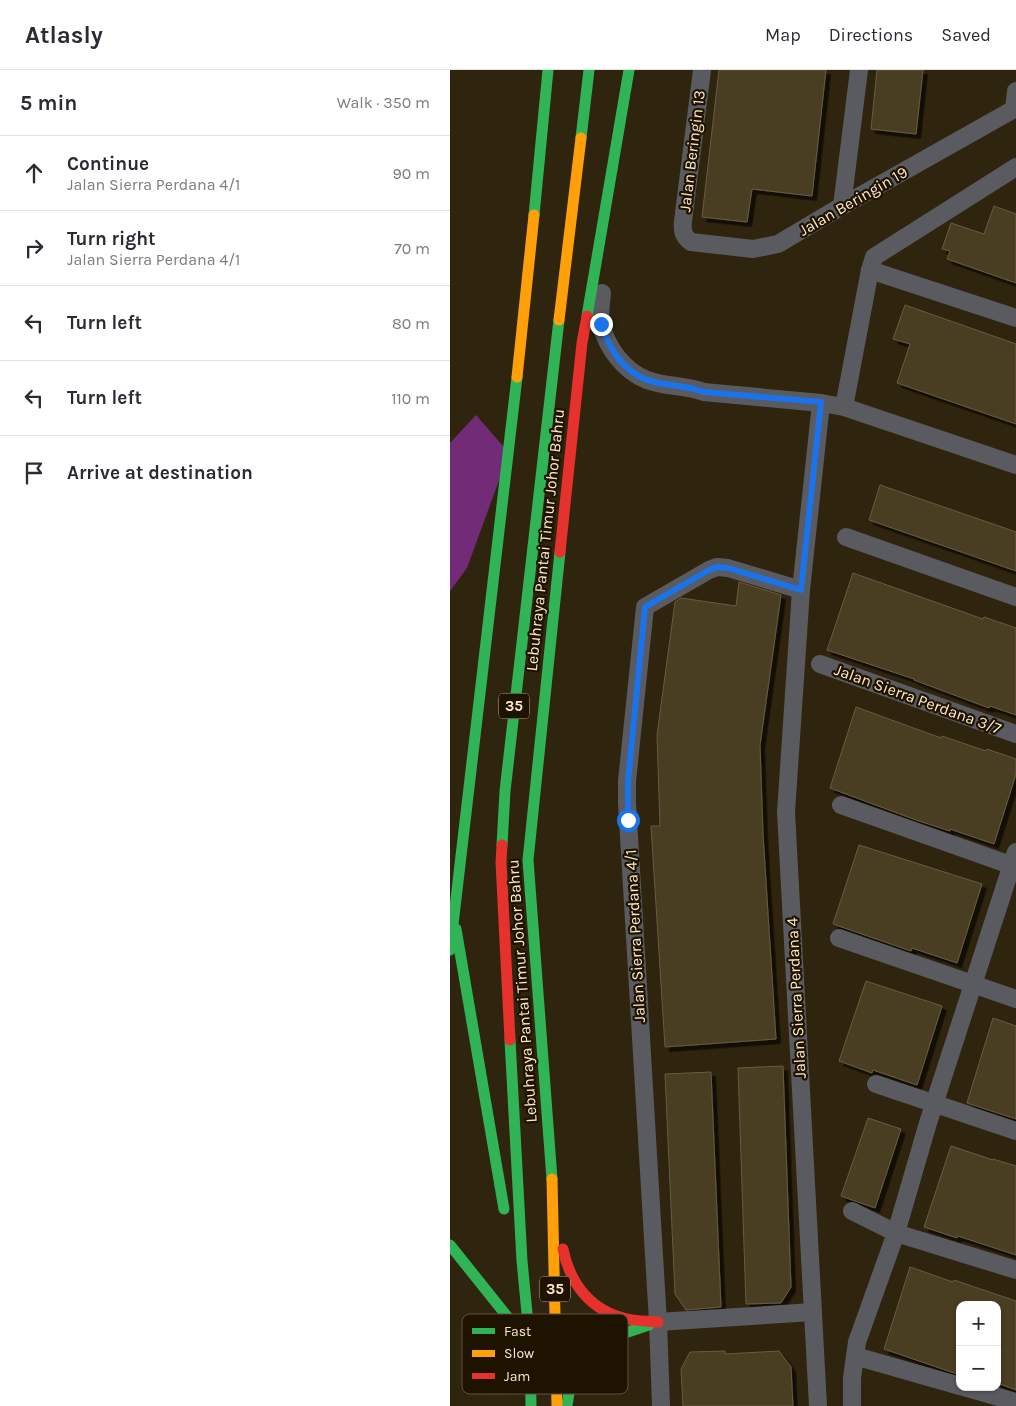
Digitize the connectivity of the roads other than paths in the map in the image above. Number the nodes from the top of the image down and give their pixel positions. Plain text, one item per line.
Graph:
1 (548, 70) edge
2 (589, 70) edge
3 (629, 70) edge
4 (639, 70) edge
5 (702, 70) edge
6 (859, 70) edge
7 (1016, 90) edge
8 (1015, 108) edge
9 (1015, 169) edge
10 (842, 206) junction
11 (682, 232) joint
12 (870, 270) junction
13 (1016, 318) edge
14 (821, 402) junction
15 (844, 407) junction
16 (1016, 465) edge
17 (846, 538) dead end
18 (801, 590) junction
19 (1016, 597) edge
20 (820, 664) dead end
21 (1016, 734) edge
22 (841, 805) dead end
23 (1014, 861) edge
24 (454, 914) junction
25 (839, 938) dead end
26 (450, 950) edge
27 (973, 985) junction
28 (1016, 999) edge
29 (876, 1084) dead end
30 (935, 1103) junction
31 (1016, 1132) edge
32 (552, 1173) junction
33 (852, 1211) dead end
34 (506, 1219) dead end
35 (896, 1233) junction
36 (509, 1238) dead end
37 (450, 1245) edge
38 (1016, 1270) edge
39 (813, 1312) junction
40 (505, 1314) edge
41 (524, 1314) edge
42 (527, 1314) edge
43 (555, 1314) edge
44 (610, 1314) edge
45 (628, 1320) edge
46 (658, 1322) junction
47 (628, 1332) edge
48 (855, 1356) junction
49 (956, 1385) edge
50 (978, 1391) edge
51 (1016, 1402) edge
52 (661, 1406) edge
53 (818, 1406) edge
54 (852, 1406) edge

1 - 24 highway
2 - 42 highway, Lebuhraya Pantai Timur Johor Bahru / 35
3 - 32 highway, Lebuhraya Pantai Timur Johor Bahru / 35
4 - 14 street
5 - 11 street, Jalan Beringin 13
6 - 10 street
7 - 8 street
8 - 10 street, Jalan Beringin 19
9 - 12 street
10 - 11 street, Jalan Beringin 19
12 - 13 street
12 - 15 street
14 - 15 street
14 - 18 street, Jalan Sierra Perdana 4
15 - 16 street
17 - 19 street
18 - 39 street, Jalan Sierra Perdana 4
18 - 46 street, Jalan Sierra Perdana 4/1
20 - 21 street, Jalan Sierra Perdana 3/7
22 - 23 street
23 - 27 street
24 - 26 highway
24 - 34 highway
25 - 27 street
27 - 28 street
27 - 30 street
29 - 30 street
30 - 31 street
30 - 35 street
32 - 43 highway, Lebuhraya Pantai Timur Johor Bahru / 35
32 - 44 highway
33 - 35 street
35 - 38 street
35 - 48 street
36 - 41 highway
37 - 40 highway
39 - 46 street
39 - 53 street, Jalan Sierra Perdana 4
45 - 46 highway
46 - 47 highway
46 - 52 street, Jalan Sierra Perdana 4/1
48 - 49 street
48 - 54 street
50 - 51 street

